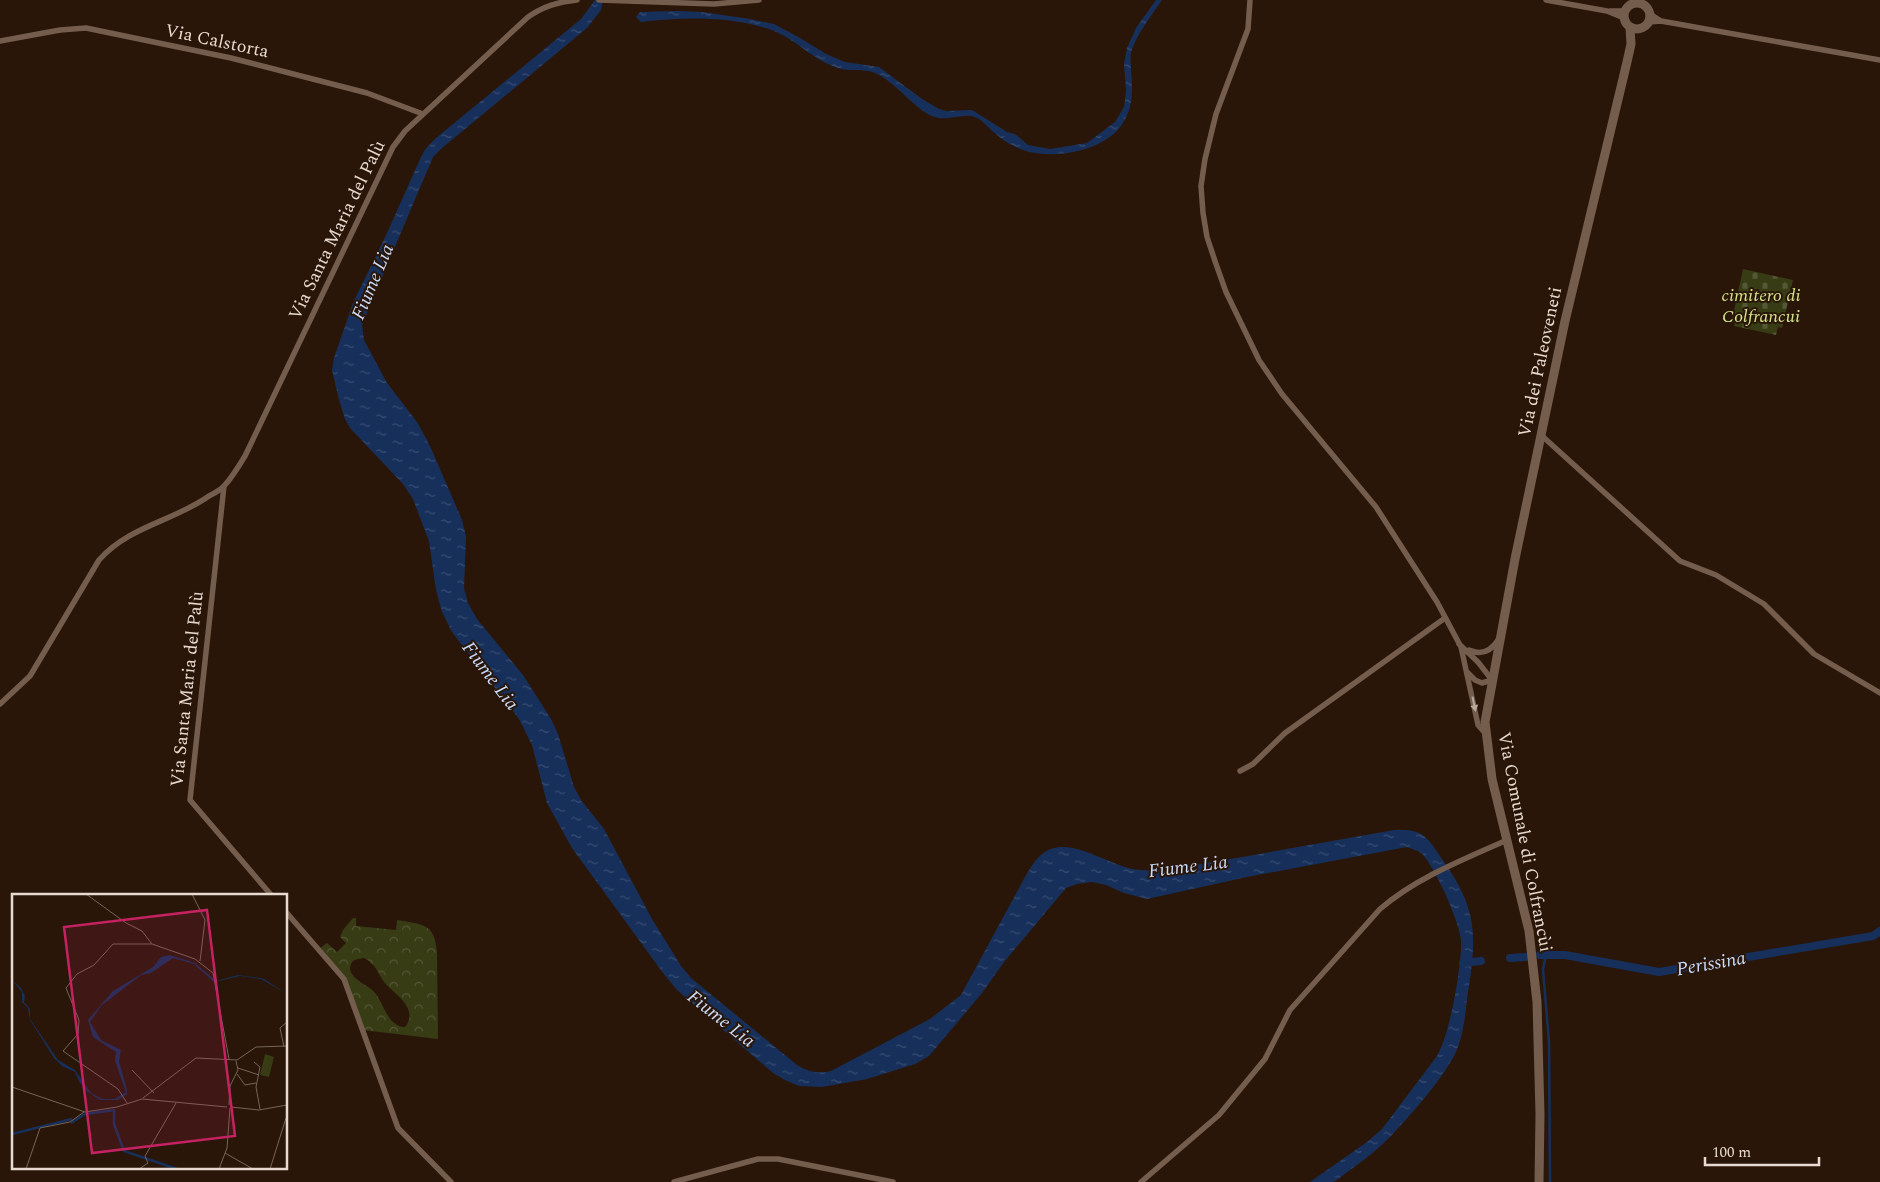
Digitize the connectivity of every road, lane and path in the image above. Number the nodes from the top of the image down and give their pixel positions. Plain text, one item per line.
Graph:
1 (577, 0) edge
2 (600, 0) edge
3 (606, 0) edge
4 (760, 0) edge
5 (1250, 0) edge
6 (1546, 0) edge
7 (1644, 8) edge
8 (1624, 14) junction
9 (1634, 29) junction
10 (0, 41) edge
11 (1880, 60) edge
12 (423, 114) junction
13 (1541, 435) junction
14 (224, 486) junction
15 (1445, 618) junction
16 (1500, 638) junction
17 (1458, 643) junction
18 (1464, 648) junction
19 (1467, 672) junction
20 (1491, 684) junction
21 (1880, 693) edge
22 (0, 704) edge
23 (1486, 733) junction
24 (1240, 771) dead end
25 (1507, 840) junction
26 (270, 894) edge
27 (288, 914) edge
28 (451, 1182) edge
29 (674, 1182) edge
30 (893, 1182) edge
31 (1141, 1182) edge
32 (1539, 1182) edge

1 - 12 street, Via Santa Maria del Palù
2 - 3 street
3 - 4 street
5 - 15 street
6 - 8 street
7 - 8 main road
7 - 9 main road, Via dei Paleoveneti
7 - 11 street
8 - 9 main road
9 - 13 main road, Via dei Paleoveneti
10 - 12 street, Via Calstorta
12 - 14 street, Via Santa Maria del Palù
13 - 16 main road, Via dei Paleoveneti
13 - 21 street
14 - 22 street, Via Santa Maria del Palù
14 - 26 street, Via Santa Maria del Palù
15 - 17 street
15 - 24 street
16 - 18 street
16 - 20 main road, Via dei Paleoveneti
17 - 18 street
17 - 19 street
18 - 20 street
19 - 20 street
19 -> 23 street
20 - 23 main road, Via Comunale di Colfrancùi
23 - 25 main road, Via Comunale di Colfrancùi
25 - 31 street
25 - 32 main road, Via Comunale di Colfrancùi
27 - 28 street
29 - 30 street

